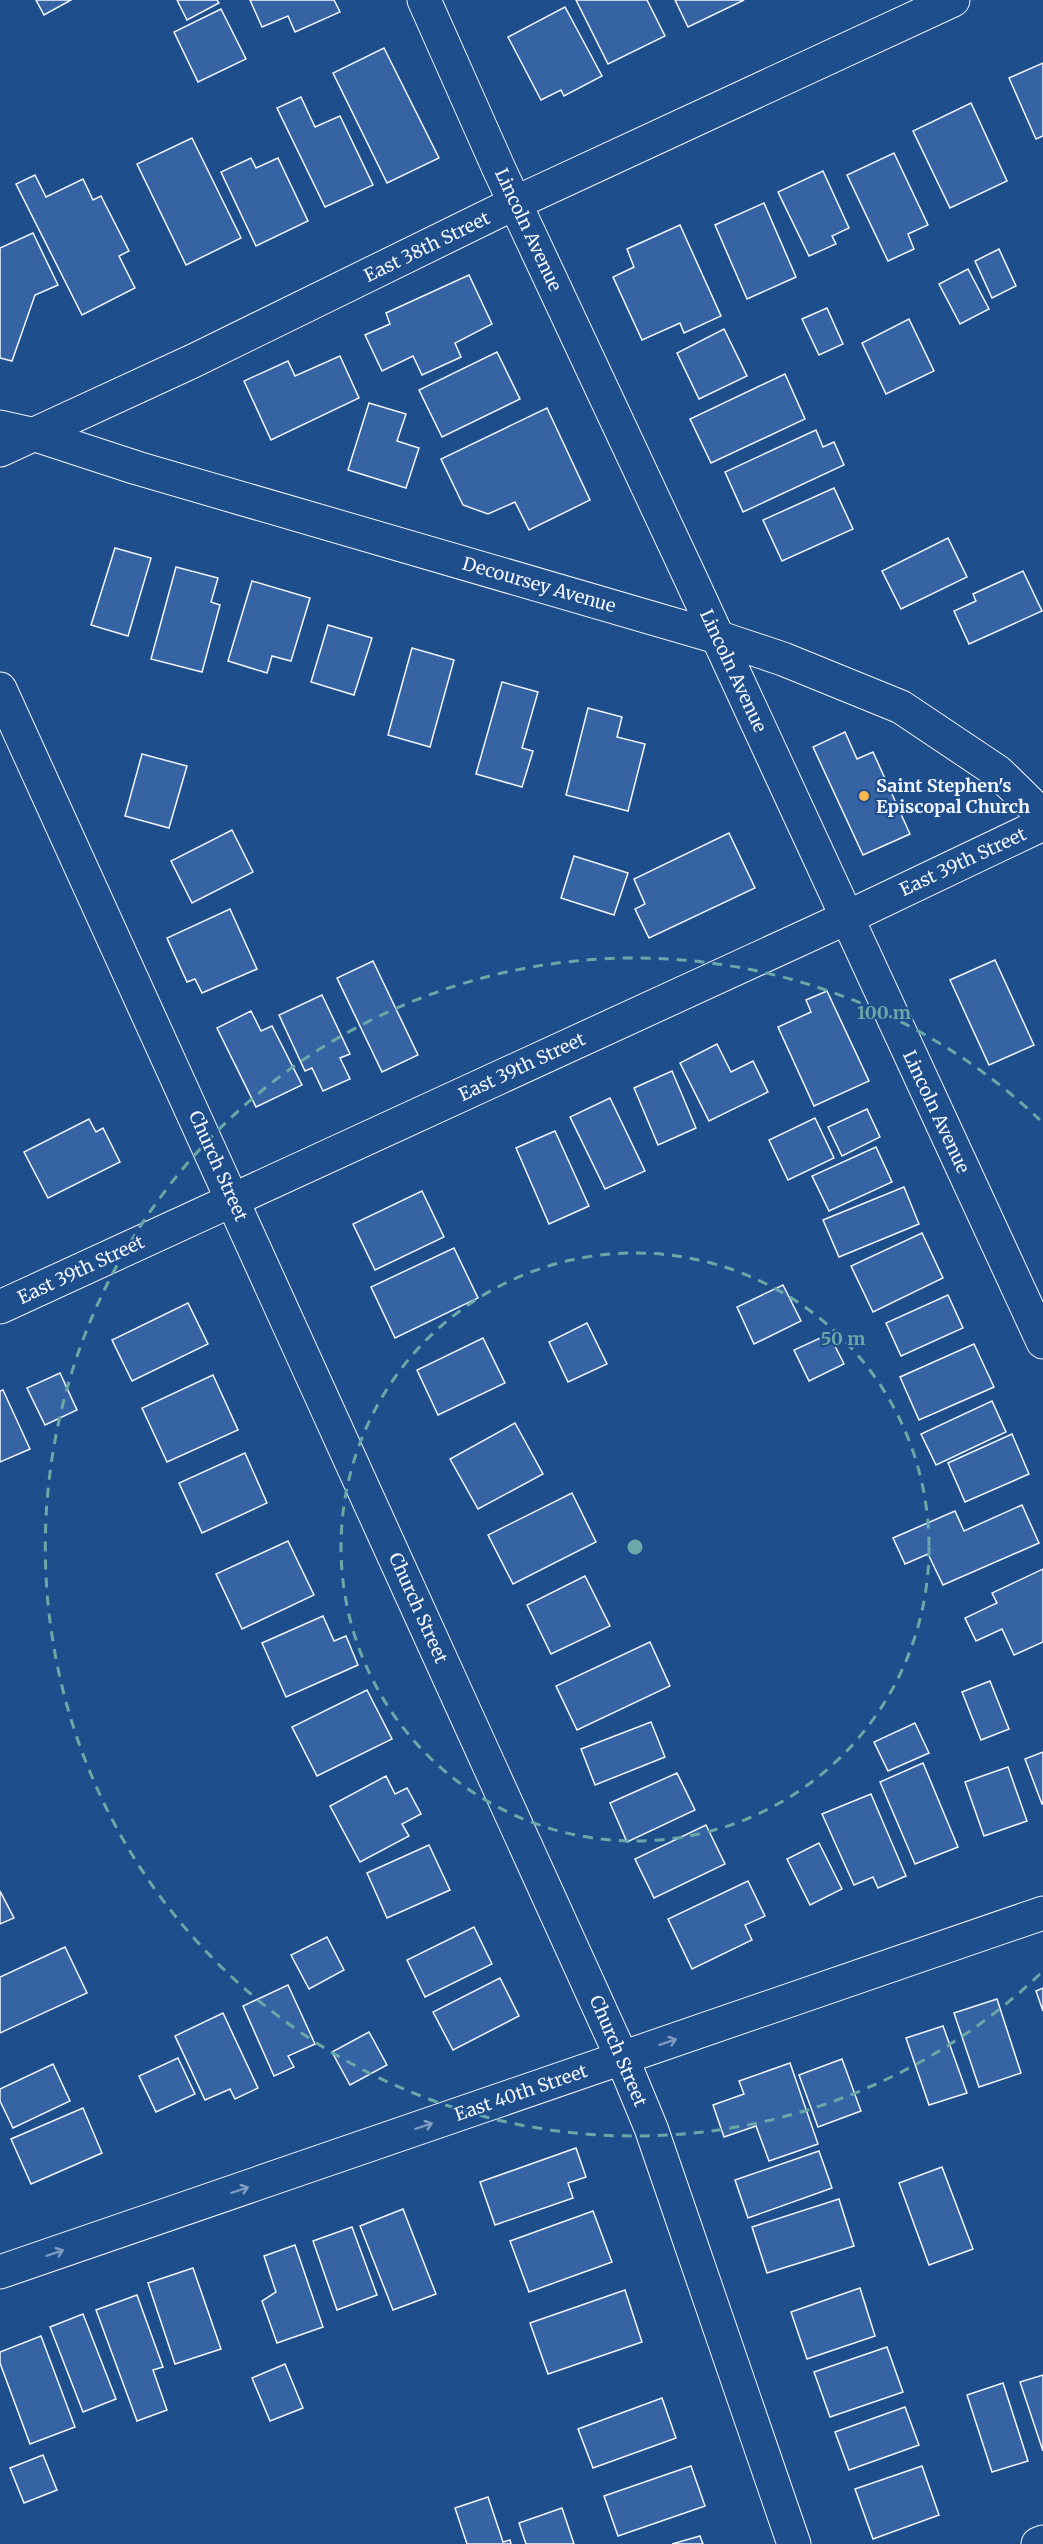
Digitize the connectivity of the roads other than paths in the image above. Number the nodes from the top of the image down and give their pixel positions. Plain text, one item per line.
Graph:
1 (424, 0) edge
2 (953, 0) edge
3 (515, 203) junction
4 (0, 427) edge
5 (36, 435) junction
6 (0, 450) edge
7 (717, 637) junction
8 (0, 689) edge
9 (1043, 816) edge
10 (1043, 824) edge
11 (846, 918) junction
12 (233, 1200) junction
13 (0, 1307) edge
14 (1043, 1342) edge
15 (1043, 1913) edge
16 (622, 2058) junction
17 (0, 2272) edge
18 (1043, 2542) edge
19 (794, 2544) edge
20 (1038, 2544) edge

1 - 3 street, Lincoln Avenue
2 - 3 street, East 38th Street
3 - 5 street, East 38th Street
3 - 7 street, Lincoln Avenue
4 - 5 street, Decoursey Avenue
5 - 6 street, East 38th Street
5 - 7 street, Decoursey Avenue
7 - 9 street, Decoursey Avenue
7 - 11 street, Lincoln Avenue
8 - 12 street, Church Street
10 - 11 street, East 39th Street
11 - 12 street, East 39th Street
11 - 14 street, Lincoln Avenue
12 - 13 street, East 39th Street
12 - 16 street, Church Street
16 -> 15 street, East 40th Street
17 -> 16 street, East 40th Street
16 - 19 street, Church Street
18 - 20 street

